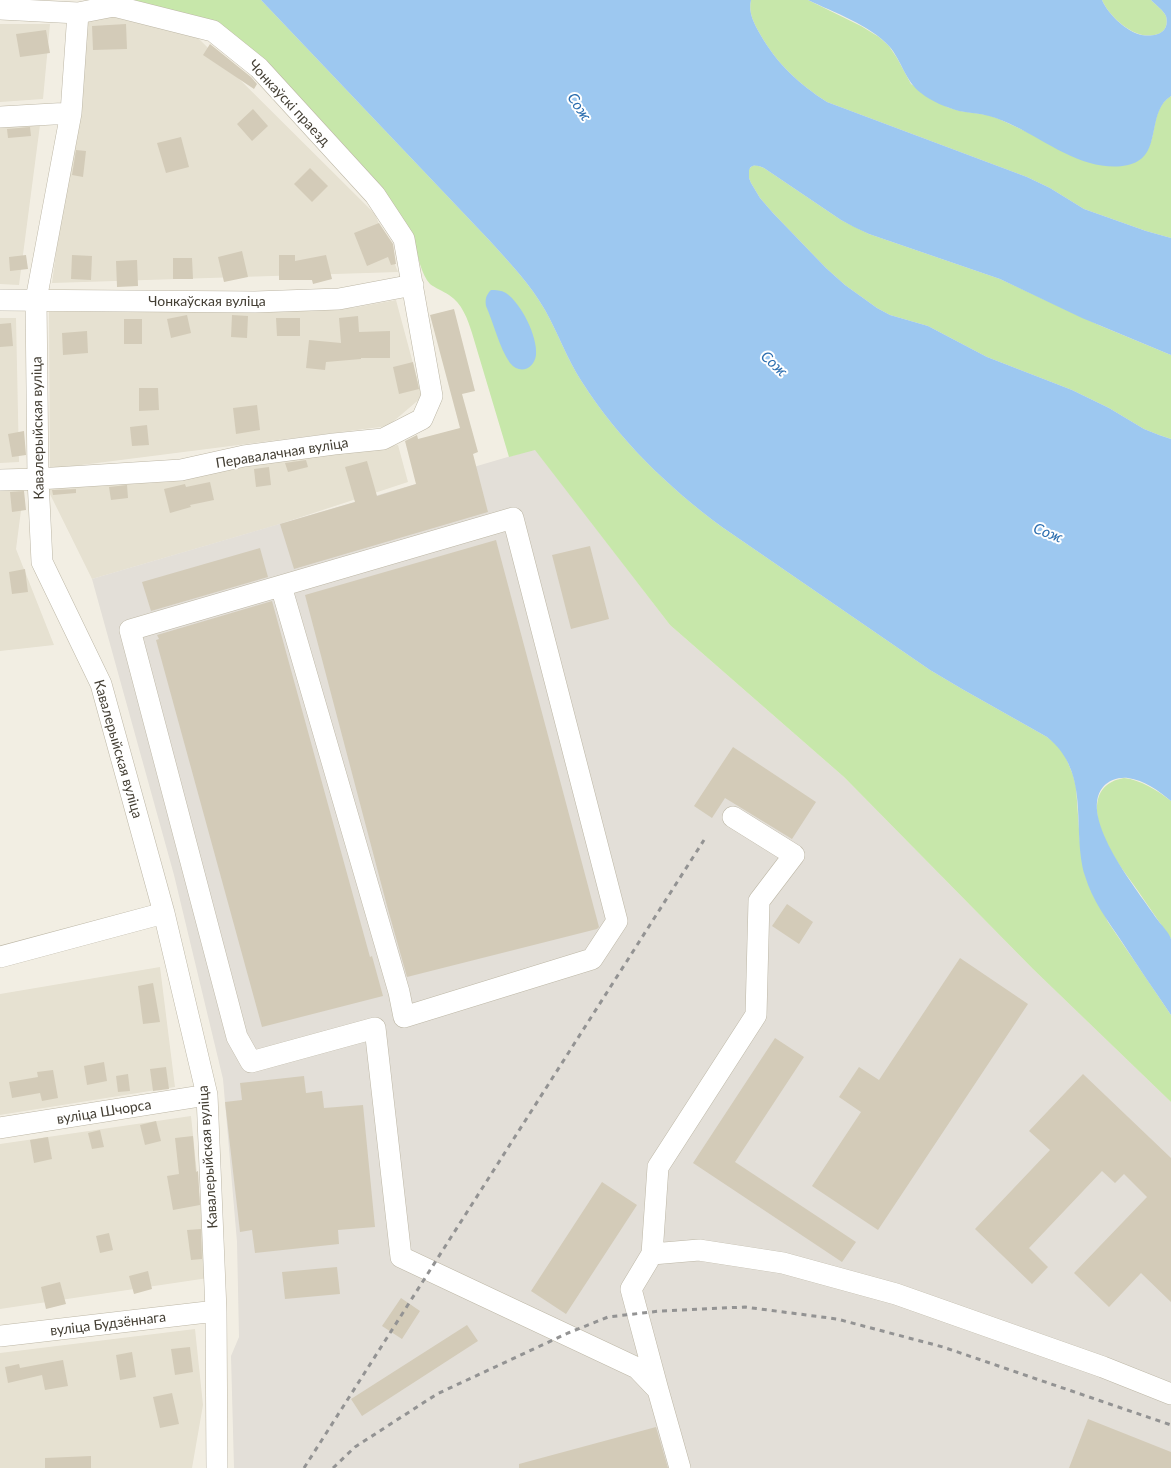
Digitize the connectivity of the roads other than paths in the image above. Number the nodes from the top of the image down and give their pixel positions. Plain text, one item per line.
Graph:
1 (0, 9) edge
2 (78, 13) junction
3 (71, 113) junction
4 (0, 117) edge
5 (413, 285) junction
6 (0, 300) edge
7 (36, 300) junction
8 (38, 479) junction
9 (0, 480) edge
10 (281, 586) junction
11 (733, 817) dead end
12 (164, 913) junction
13 (0, 957) edge
14 (404, 1017) junction
15 (375, 1028) junction
16 (207, 1095) junction
17 (0, 1128) edge
18 (652, 1254) junction
19 (216, 1312) junction
20 (0, 1336) edge
21 (658, 1390) junction
22 (1171, 1394) edge
23 (217, 1468) edge
24 (680, 1468) edge

1 - 2 street, Чонкаўскі праезд
2 - 3 street, Кавалерыйская вуліца
2 - 5 street, Чонкаўскі праезд
3 - 4 street
3 - 7 street, Кавалерыйская вуліца
5 - 7 street, Чонкаўская вуліца
5 - 8 street, Перавалачная вуліца
6 - 7 street, Чонкаўская вуліца
7 - 8 street, Кавалерыйская вуліца
8 - 9 street, Перавалачная вуліца
8 - 12 street, Кавалерыйская вуліца
10 - 14 street
10 - 14 street
10 - 15 street
11 - 18 street
12 - 13 street
12 - 16 street, Кавалерыйская вуліца
14 - 15 street
15 - 21 street
16 - 17 street, вуліца Шчорса
16 - 19 street, Кавалерыйская вуліца
18 - 21 street
18 - 22 street
19 - 20 street, вуліца Будзённага
19 - 23 street, Кавалерыйская вуліца
21 - 24 street

